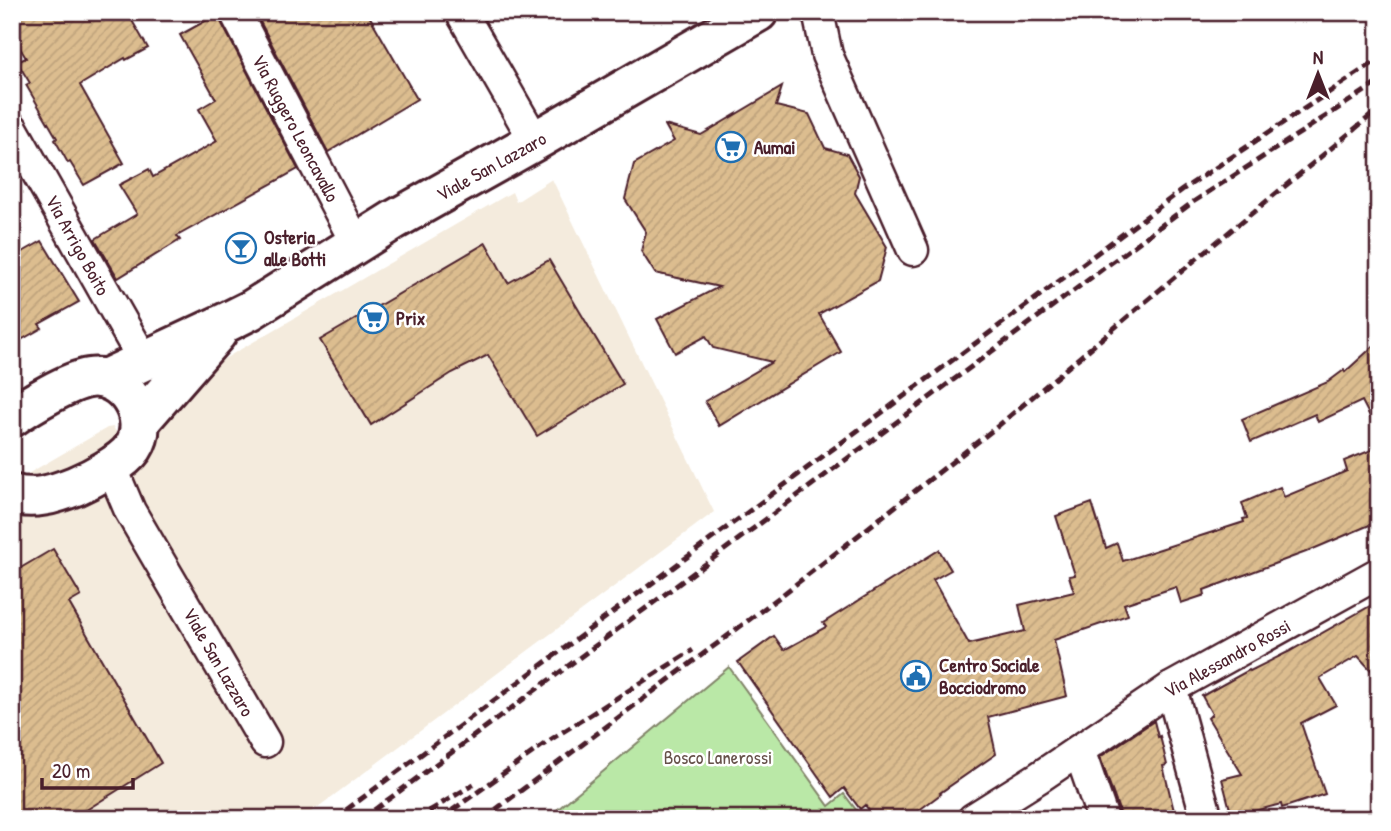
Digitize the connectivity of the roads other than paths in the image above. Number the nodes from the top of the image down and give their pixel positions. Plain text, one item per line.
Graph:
1 (235, 12) edge
2 (461, 12) edge
3 (758, 12) edge
4 (818, 12) edge
5 (12, 128) edge
6 (535, 141) junction
7 (356, 243) junction
8 (913, 250) dead end
9 (225, 323) junction
10 (144, 361) junction
11 (105, 379) junction
12 (12, 418) edge
13 (141, 421) junction
14 (98, 474) junction
15 (12, 494) edge
16 (1379, 573) edge
17 (1171, 688) junction
18 (265, 741) dead end
19 (1079, 750) junction
20 (973, 819) edge
21 (1102, 819) edge
22 (1207, 819) edge

1 - 7 street, Via Ruggero Leoncavallo
2 - 6 street
3 - 6 main road, Viale San Lazzaro
4 - 8 street
5 - 10 street, Via Arrigo Boito
6 - 7 main road, Viale San Lazzaro
7 - 9 main road, Viale San Lazzaro
9 - 10 main road, Viale San Lazzaro
9 - 13 main road, Viale San Lazzaro
10 - 11 main road, Viale San Lazzaro
11 - 12 main road, Viale San Lazzaro
11 - 13 main road
13 - 14 main road, Viale San Lazzaro
14 - 15 main road, Viale San Lazzaro
14 - 18 street, Viale San Lazzaro
16 - 17 street, Via Alessandro Rossi
17 - 19 street, Via Alessandro Rossi
17 - 22 street
19 - 20 street, Via Alessandro Rossi
19 - 21 street

